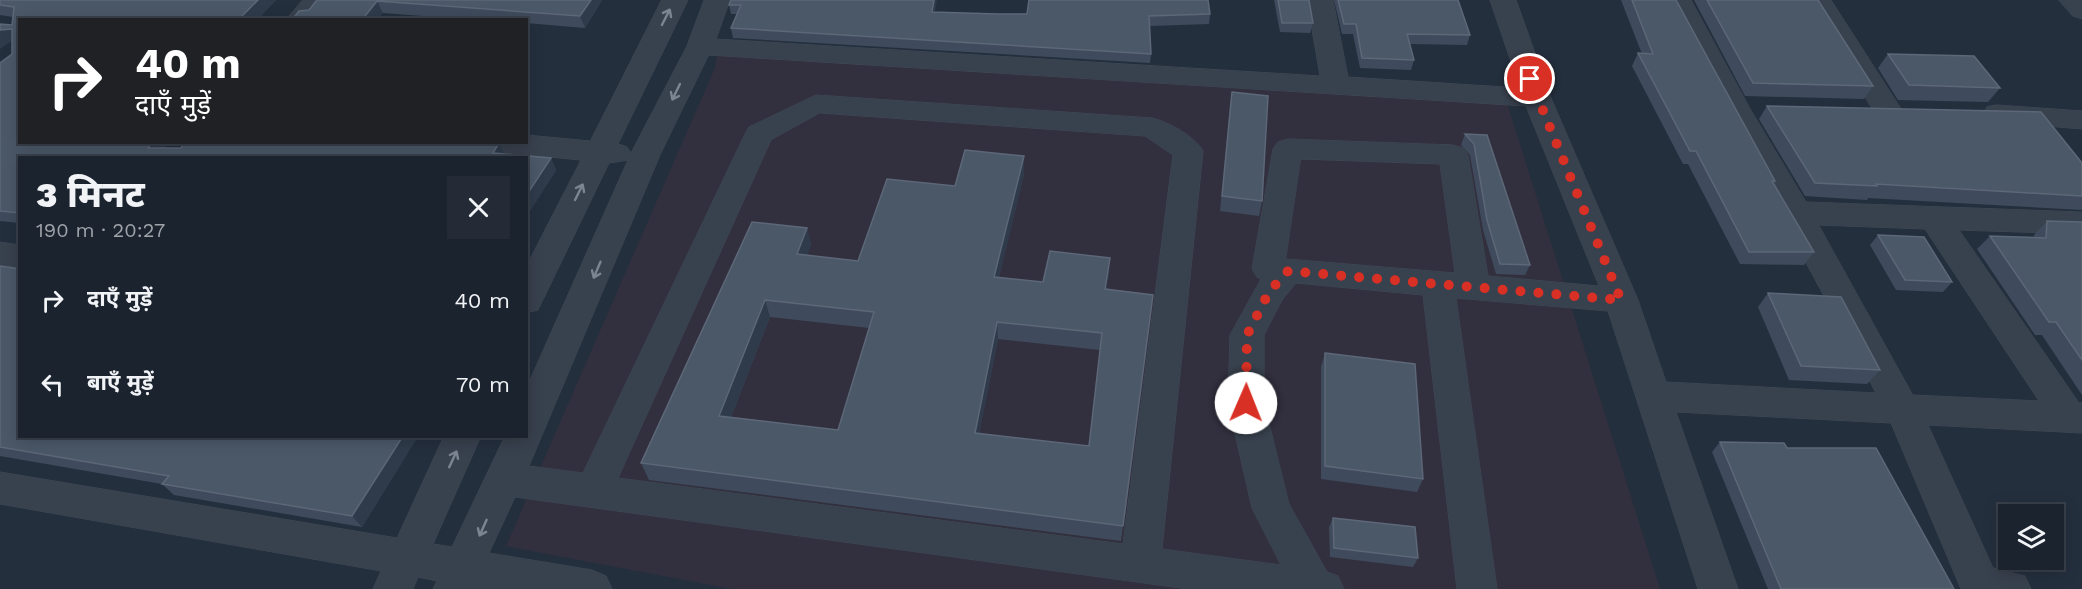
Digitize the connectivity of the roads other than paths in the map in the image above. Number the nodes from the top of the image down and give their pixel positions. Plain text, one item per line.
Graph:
1 (317, 0) edge
2 (675, 0) edge
3 (717, 0) edge
4 (1320, 0) edge
5 (1503, 0) edge
6 (1678, 0) edge
7 (1818, 0) edge
8 (2072, 0) edge
9 (2082, 11) edge
10 (301, 18) edge
11 (697, 51) junction
12 (648, 54) junction
13 (1335, 84) junction
14 (1537, 98) junction
15 (1735, 107) junction
16 (1770, 108) edge
17 (1853, 111) edge
18 (1969, 114) edge
19 (2038, 115) junction
20 (2082, 120) edge
21 (2060, 142) edge
22 (513, 144) edge
23 (598, 154) junction
24 (645, 155) junction
25 (1797, 213) junction
26 (1934, 218) junction
27 (2082, 223) edge
28 (0, 254) edge
29 (18, 257) edge
30 (1288, 271) junction
31 (1455, 285) junction
32 (528, 297) edge
33 (1621, 300) junction
34 (1654, 396) junction
35 (1903, 409) junction
36 (2076, 418) edge
37 (528, 426) edge
38 (462, 438) edge
39 (523, 438) edge
40 (505, 479) junction
41 (0, 488) edge
42 (593, 491) junction
43 (1140, 565) junction
44 (400, 573) edge
45 (459, 578) edge
46 (1991, 587) edge
47 (1319, 588) edge
48 (592, 589) edge
49 (1477, 589) edge
50 (1718, 589) edge

1 - 10 street
12 -> 2 street
3 - 11 street
4 - 13 street
5 - 14 street
6 - 15 street
7 - 17 street
8 - 9 street
11 - 12 street
11 - 13 street
11 -> 24 street
12 - 23 street
13 - 14 street
14 - 33 street
15 - 16 street
15 - 25 street
18 - 19 street
19 - 20 street
19 - 21 street
22 - 23 street
23 - 24 street
32 -> 23 street
24 -> 37 street
25 - 26 street
25 - 35 street
26 - 27 street
26 - 36 street
28 - 29 street
30 - 31 street
30 - 31 street
30 - 47 street
31 - 33 street
31 - 49 street
33 - 34 street
34 - 35 street
34 - 50 street
35 - 36 street
35 - 46 street
44 -> 38 street
39 - 40 street
40 - 42 street
40 -> 45 street
41 - 44 street
42 - 43 street
42 - 43 street
43 - 47 street
44 - 45 street
45 - 48 street

